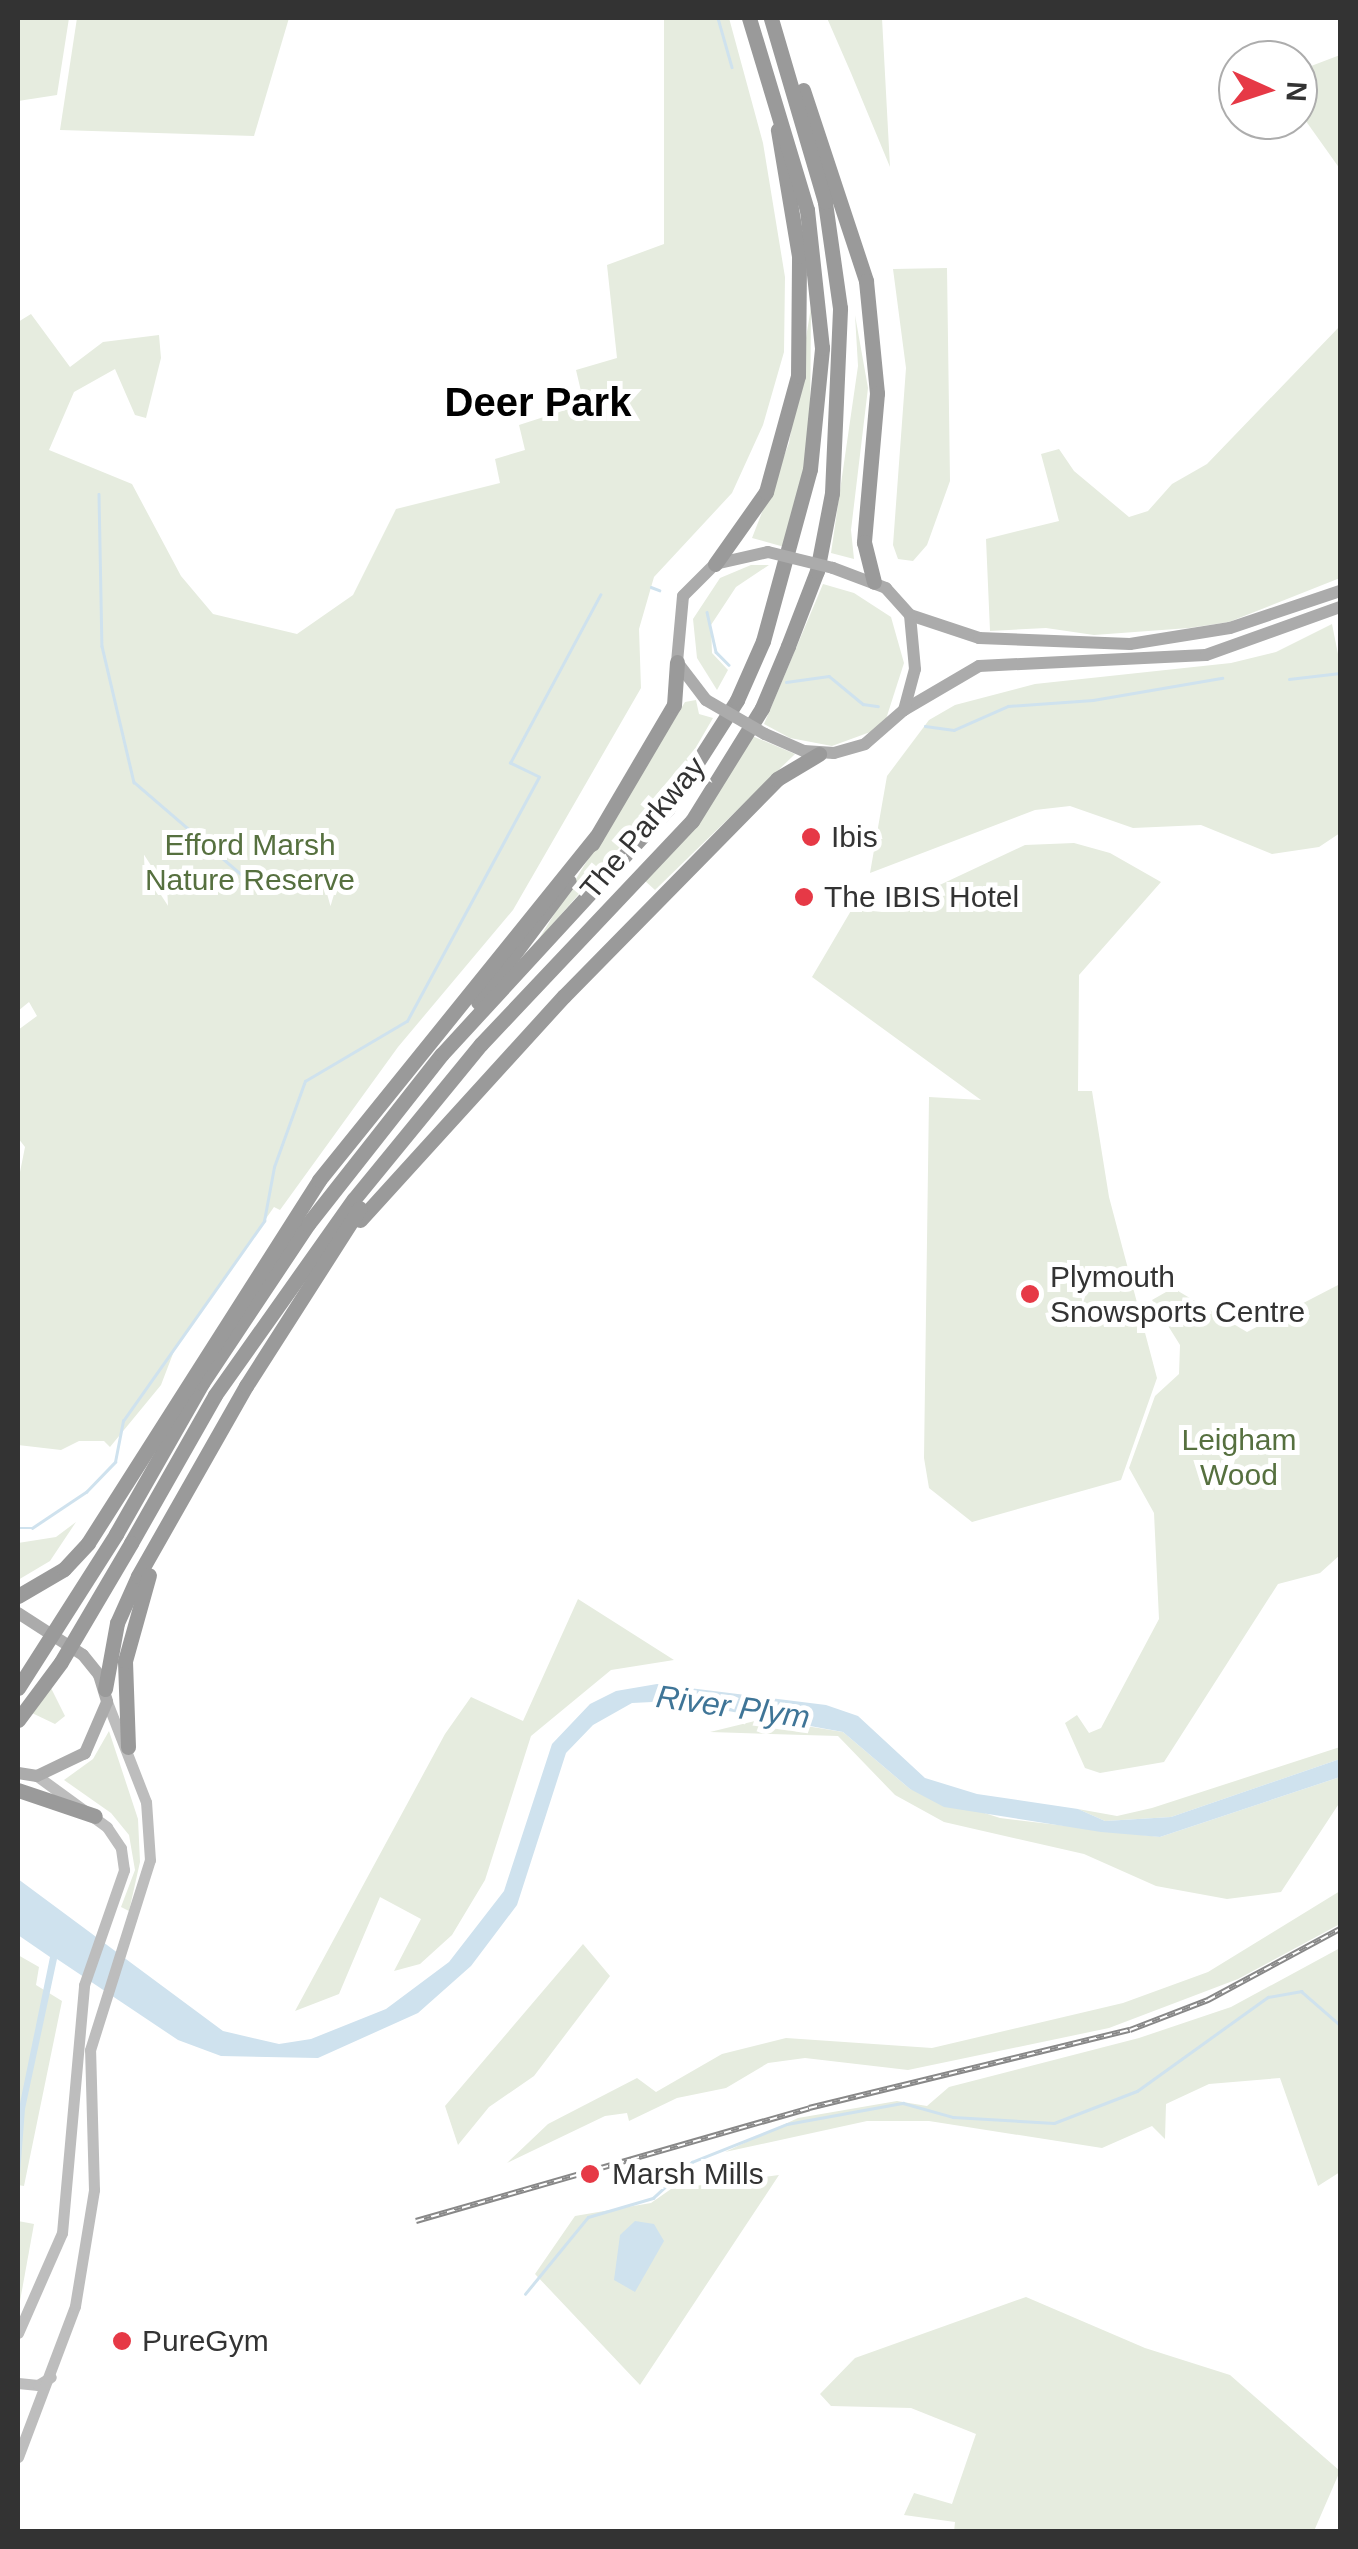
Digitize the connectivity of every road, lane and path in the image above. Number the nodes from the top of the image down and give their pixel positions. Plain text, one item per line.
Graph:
1 (749, 18) edge
2 (772, 20) edge
3 (773, 93) junction
4 (716, 564) junction
5 (874, 582) junction
6 (1340, 591) edge
7 (1340, 607) edge
8 (910, 615) junction
9 (677, 662) junction
10 (904, 710) junction
11 (819, 754) junction
12 (596, 837) junction
13 (544, 979) junction
14 (442, 1054) junction
15 (322, 1262) junction
16 (185, 1494) junction
17 (23, 1590) edge
18 (18, 1613) edge
19 (18, 1688) edge
20 (106, 1695) junction
21 (18, 1720) edge
22 (128, 1747) junction
23 (25, 1777) edge
24 (18, 1790) edge
25 (95, 1816) junction
26 (18, 2333) edge
27 (51, 2377) junction
28 (18, 2383) edge
29 (18, 2457) edge

1 - 3 highway, The Parkway
2 - 5 highway
2 - 13 highway, The Parkway
3 - 4 highway
3 - 14 highway, The Parkway
4 - 5 main road, bridge
4 - 9 main road
5 - 8 main road
6 - 8 main road
7 - 10 main road
8 - 10 main road
9 - 11 main road, bridge
9 - 12 highway
10 - 11 main road
11 - 15 highway
12 - 14 highway
12 - 17 highway
13 - 15 highway
13 - 21 highway, The Parkway, bridge
14 - 19 highway, The Parkway, bridge
15 - 16 highway
16 - 20 highway
16 - 22 highway
18 - 20 main road
20 - 22 main road
20 - 23 main road
22 - 27 main road
23 - 25 main road
24 - 25 highway
25 - 26 main road
27 - 28 main road
27 - 29 main road

